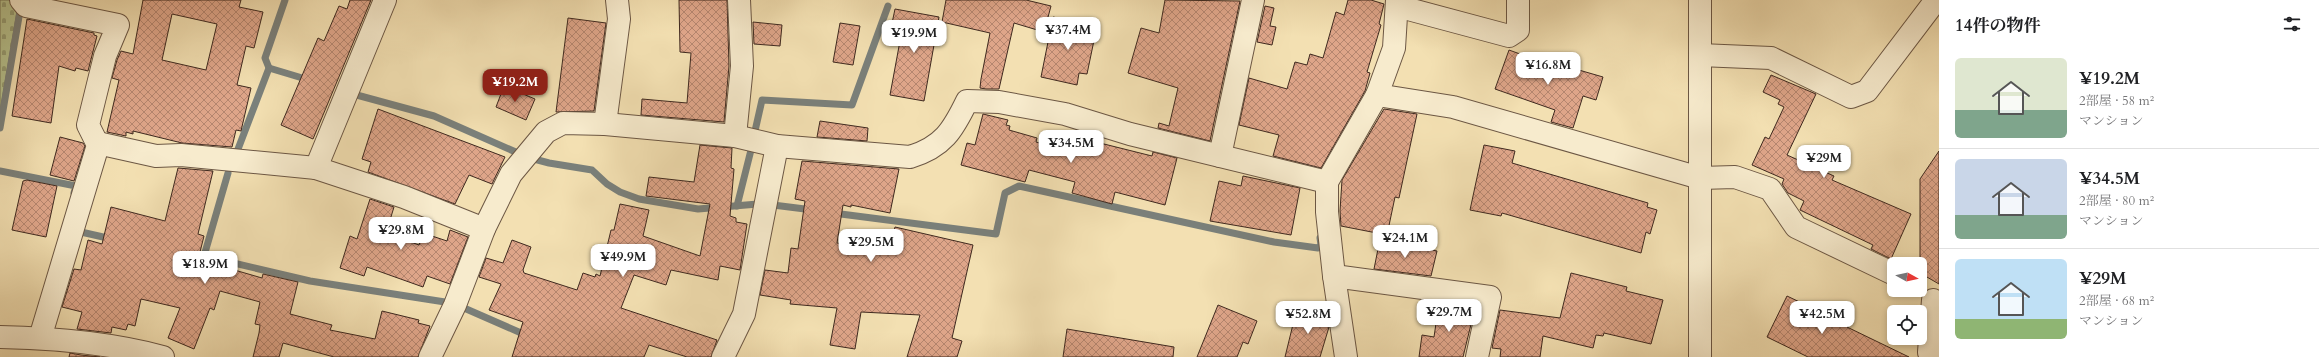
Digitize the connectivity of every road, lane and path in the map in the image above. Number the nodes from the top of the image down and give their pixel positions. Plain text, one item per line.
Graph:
1 (21, 0) edge
2 (385, 0) edge
3 (617, 0) edge
4 (739, 0) edge
5 (1253, 0) edge
6 (1518, 0) edge
7 (1700, 0) edge
8 (1936, 0) edge
9 (1397, 3) edge
10 (1700, 55) junction
11 (1377, 95) junction
12 (605, 124) junction
13 (735, 136) junction
14 (98, 145) junction
15 (777, 146) junction
16 (1220, 156) junction
17 (316, 168) junction
18 (1700, 178) junction
19 (1327, 182) junction
20 (484, 229) junction
21 (1887, 271) edge
22 (1334, 276) junction
23 (1931, 295) edge
24 (0, 337) edge
25 (40, 338) junction
26 (164, 357) edge
27 (430, 357) edge
28 (723, 357) edge
29 (1346, 357) edge
30 (1477, 357) edge
31 (1700, 357) edge
32 (1938, 357) edge

1 - 14 street
2 - 17 street
3 - 12 street
4 - 13 street
5 - 16 street
6 - 9 street
7 - 10 street
8 - 10 street
9 - 11 street
10 - 18 street
11 - 18 street
11 - 19 street
12 - 13 street
12 - 20 street
13 - 15 street
14 - 17 street
14 - 25 street
15 - 16 street
15 - 28 street
16 - 19 street
17 - 20 street
18 - 21 street
18 - 31 street
19 - 22 street
20 - 27 street
22 - 29 street
22 - 30 street
23 - 32 street
24 - 25 street
25 - 26 street

